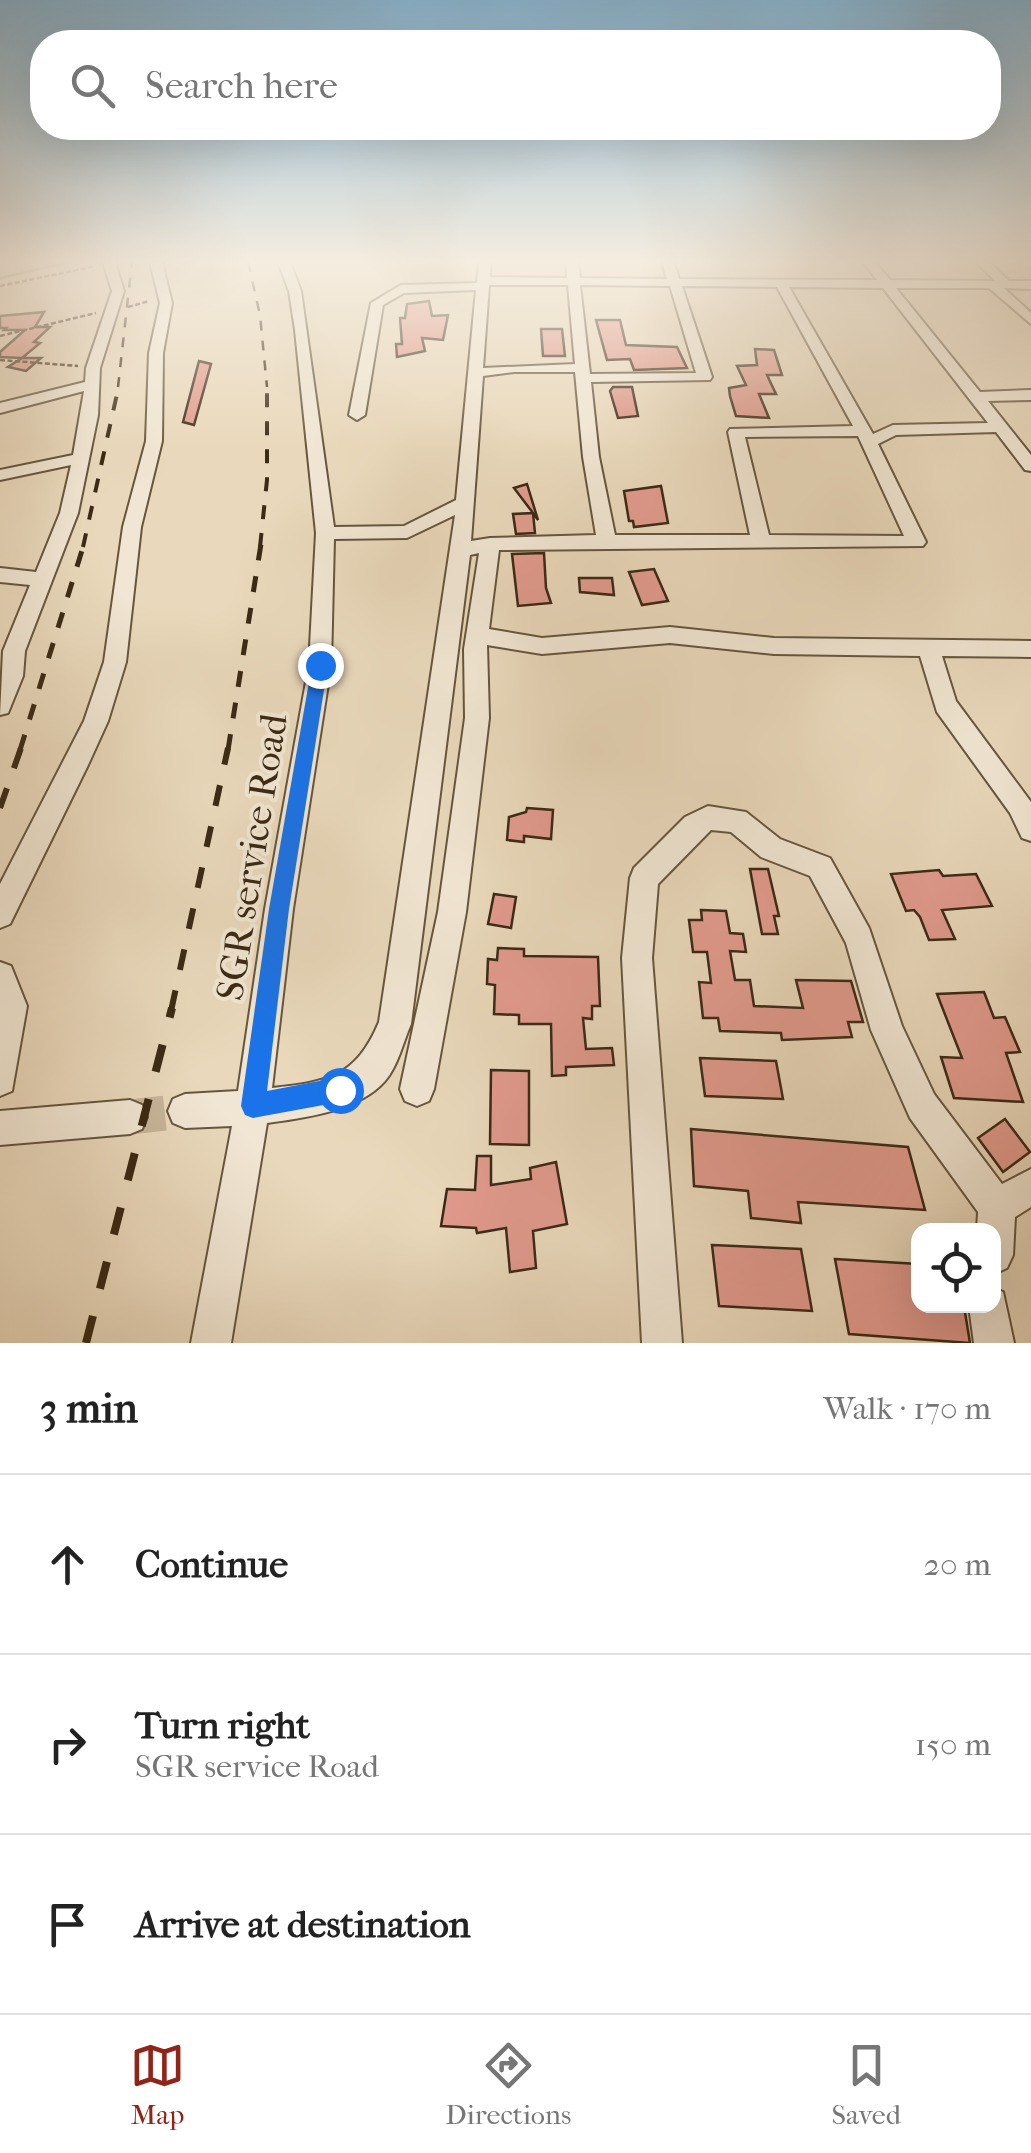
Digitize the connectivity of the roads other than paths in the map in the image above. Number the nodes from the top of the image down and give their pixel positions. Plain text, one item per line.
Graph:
1 (108, 325) edge
2 (160, 325) edge
3 (301, 325) edge
4 (373, 325) edge
5 (479, 325) edge
6 (578, 325) edge
7 (688, 325) edge
8 (808, 325) edge
9 (919, 325) edge
10 (475, 372) junction
11 (582, 373) junction
12 (93, 376) junction
13 (978, 396) junction
14 (1031, 396) edge
15 (0, 408) edge
16 (358, 415) dead end
17 (1002, 427) junction
18 (866, 437) junction
19 (82, 458) junction
20 (1031, 466) edge
21 (0, 474) edge
22 (464, 503) junction
23 (324, 534) junction
24 (761, 542) junction
25 (607, 543) junction
26 (490, 544) junction
27 (461, 550) junction
28 (0, 575) edge
29 (45, 580) junction
30 (477, 635) junction
31 (928, 649) junction
32 (1031, 649) edge
33 (0, 706) edge
34 (1031, 829) edge
35 (0, 914) edge
36 (0, 977) edge
37 (0, 1079) edge
38 (416, 1089) dead end
39 (253, 1106) junction
40 (186, 1112) tunnel mouth
41 (130, 1117) tunnel mouth
42 (0, 1128) edge
43 (1031, 1187) edge
44 (997, 1207) junction
45 (996, 1223) edge
46 (991, 1313) edge
47 (211, 1343) edge
48 (662, 1343) edge
49 (994, 1343) edge

1 - 12 street
2 - 35 street
3 - 23 street, SGR service Road
4 - 16 street
5 - 10 street
6 - 11 street
7 - 11 street
8 - 18 street
9 - 13 street
10 - 11 street
10 - 22 street
11 - 25 street
12 - 15 street
12 - 19 street
13 - 14 street
13 - 17 street
17 - 18 street
17 - 20 street
18 - 24 street
18 - 24 street
19 - 21 street
19 - 29 street
22 - 23 street
22 - 27 street
23 - 39 street, SGR service Road
24 - 25 street
25 - 26 street
26 - 27 street
26 - 30 street
27 - 39 street
28 - 29 street
29 - 33 street
30 - 31 street
30 - 38 street
31 - 32 street
31 - 34 street
36 - 37 street
39 - 40 street
39 - 47 street, SGR service Road
41 - 42 street
43 - 44 street
44 - 45 street
44 - 48 street
46 - 49 street

